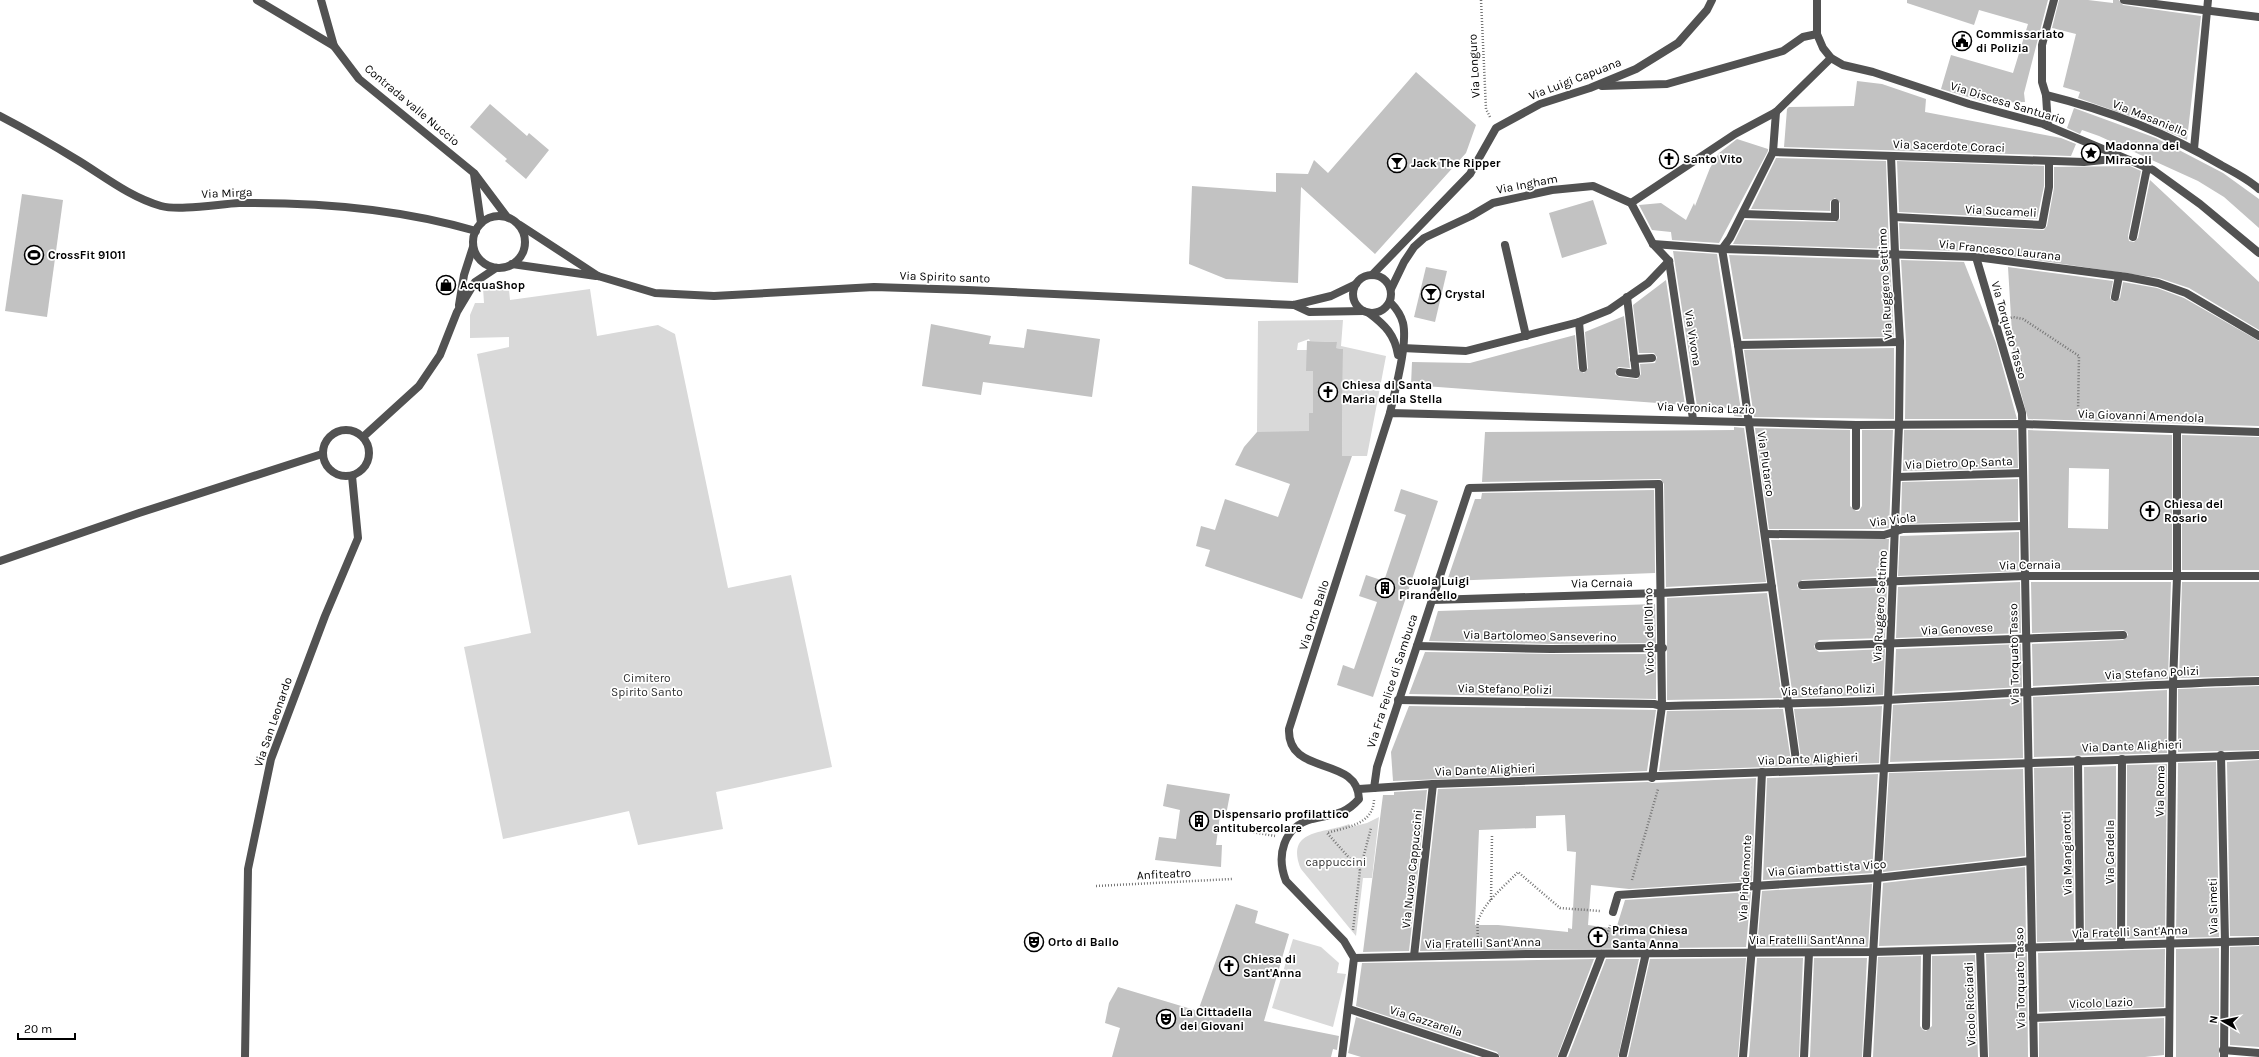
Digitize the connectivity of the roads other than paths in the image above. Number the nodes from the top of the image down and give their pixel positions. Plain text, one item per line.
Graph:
1 (257, 0) edge
2 (321, 0) edge
3 (1712, 0) edge
4 (1817, 0) edge
5 (2054, 0) edge
6 (2124, 0) edge
7 (2208, 0) edge
8 (2208, 10) junction
9 (2259, 17) edge
10 (1817, 34) junction
11 (334, 46) junction
12 (1831, 58) junction
13 (1590, 88) junction
14 (2046, 95) junction
15 (1776, 112) junction
16 (0, 116) edge
17 (2048, 126) junction
18 (2194, 149) junction
19 (1773, 152) junction
20 (1891, 156) junction
21 (2123, 157) junction
22 (2049, 160) junction
23 (2147, 168) junction
24 (474, 173) junction
25 (2259, 189) edge
26 (1631, 203) junction
27 (1835, 203) dead end
28 (1743, 214) junction
29 (507, 217) junction
30 (1894, 218) junction
31 (481, 223) junction
32 (517, 224) junction
33 (476, 231) junction
34 (2133, 237) dead end
35 (1653, 244) junction
36 (1506, 245) dead end
37 (473, 247) junction
38 (1722, 249) junction
39 (1895, 253) junction
40 (2259, 253) edge
41 (1976, 257) junction
42 (1669, 261) junction
43 (512, 264) junction
44 (496, 268) junction
45 (1372, 275) junction
46 (598, 276) junction
47 (2119, 276) junction
48 (1356, 284) junction
49 (1391, 289) junction
50 (1627, 297) junction
51 (2115, 297) dead end
52 (1390, 302) junction
53 (1294, 305) junction
54 (457, 312) junction
55 (1366, 312) junction
56 (1579, 322) junction
57 (1526, 336) junction
58 (2259, 336) edge
59 (1900, 342) junction
60 (1738, 345) junction
61 (1402, 348) junction
62 (1652, 358) dead end
63 (1634, 359) junction
64 (1400, 363) junction
65 (1583, 368) dead end
66 (1620, 372) dead end
67 (1390, 412) junction
68 (1693, 419) junction
69 (1748, 422) junction
70 (2022, 424) junction
71 (1856, 425) junction
72 (1899, 425) junction
73 (2177, 430) junction
74 (2259, 432) edge
75 (363, 437) junction
76 (322, 454) junction
77 (2023, 473) junction
78 (352, 476) junction
79 (1897, 478) junction
80 (1659, 484) joint
81 (1856, 506) dead end
82 (2024, 526) junction
83 (1895, 530) junction
84 (1765, 534) junction
85 (0, 561) edge
86 (2024, 576) junction
87 (2259, 576) edge
88 (2177, 577) junction
89 (1893, 582) junction
90 (1802, 585) dead end
91 (1772, 587) junction
92 (1661, 594) junction
93 (1432, 600) junction
94 (2123, 635) dead end
95 (2026, 638) junction
96 (1890, 644) junction
97 (1417, 646) junction
98 (1820, 646) dead end
99 (1663, 648) junction
100 (2259, 682) edge
101 (2173, 683) junction
102 (2027, 692) junction
103 (1398, 700) junction
104 (1888, 700) junction
105 (1789, 703) junction
106 (1662, 706) junction
107 (2221, 755) junction
108 (2259, 755) edge
109 (2172, 757) junction
110 (2122, 759) junction
111 (1796, 760) dead end
112 (2078, 760) junction
113 (2028, 762) junction
114 (1884, 768) junction
115 (1762, 772) junction
116 (1652, 778) junction
117 (1433, 784) junction
118 (1374, 788) junction
119 (1359, 789) junction
120 (2030, 861) junction
121 (1877, 878) junction
122 (1757, 885) junction
123 (1613, 912) road end
124 (2259, 941) edge
125 (2170, 942) junction
126 (2225, 942) junction
127 (2121, 945) junction
128 (2080, 946) junction
129 (2031, 948) junction
130 (1980, 949) junction
131 (1927, 951) junction
132 (1752, 952) junction
133 (1872, 952) junction
134 (1646, 953) junction
135 (1810, 953) junction
136 (1602, 954) junction
137 (1414, 956) junction
138 (1354, 958) junction
139 (1349, 1009) junction
140 (2169, 1012) junction
141 (2033, 1018) junction
142 (1926, 1026) dead end
143 (2224, 1053) edge
144 (2259, 1053) edge
145 (1623, 1055) dead end
146 (245, 1057) edge
147 (1342, 1057) edge
148 (1495, 1057) edge
149 (1562, 1057) edge
150 (1743, 1057) edge
151 (1804, 1057) edge
152 (1867, 1057) edge
153 (1984, 1057) edge
154 (2034, 1057) edge
155 (2169, 1057) edge

1 - 11 street, Contrada valle Nuccio
2 - 11 street
3 - 13 street, Via Luigi Capuana
4 - 10 street
5 - 14 street
6 - 8 street
7 - 8 street
8 - 9 street
8 - 18 street
10 - 12 street
10 - 13 street
11 - 24 street, Contrada valle Nuccio
12 - 15 street
12 - 17 street, Via Discesa Santuario
13 - 45 street, Via Luigi Capuana
14 - 17 street
14 - 18 street, Via Masaniello
15 - 19 street
15 - 26 street
16 - 33 street, Via Mirga
17 - 21 street, Via Discesa Santuario
18 - 25 street, Via Masaniello
19 - 20 street, Via Sacerdote Coraci
19 - 28 street
20 - 22 street, Via Sacerdote Coraci
20 - 30 street, Via Ruggero Settimo
21 - 22 street, Via Sacerdote Coraci
21 - 23 street, Via Discesa Santuario
22 - 30 street, Via Sucameli
23 - 34 street
23 - 40 street, Via Discesa Santuario
24 - 29 street, Contrada valle Nuccio
24 - 31 street
26 - 35 street
26 - 49 street, Via Ingham
27 - 28 street
28 - 38 street
29 - 31 street
29 - 32 street
30 - 39 street, Via Ruggero Settimo
31 - 33 street
32 - 43 street
32 - 46 street, Via Spirito santo
33 - 37 street
35 - 38 street, Via Francesco Laurana
35 - 42 street
36 - 57 street
37 - 44 street
37 - 54 street
38 - 39 street, Via Francesco Laurana
38 - 60 street, Via Plutarco
39 - 41 street, Via Francesco Laurana
39 - 59 street, Via Ruggero Settimo
41 - 47 street, Via Francesco Laurana
41 - 70 street, Via Torquato Tasso
42 - 50 street
42 - 68 street, Via Vivona
43 - 44 street
43 - 46 street, Via Spirito santo
44 - 54 street
45 - 48 street
45 - 49 street
46 - 53 street, Via Spirito santo
47 - 51 street
47 - 58 street, Via Francesco Laurana
48 - 53 street
48 - 55 street
49 - 52 street
50 - 56 street
50 - 63 street
52 - 55 street
52 - 61 street, Via Orto Ballo
53 - 55 street
54 - 75 street
55 - 64 street
56 - 57 street
56 - 65 street
57 - 61 street
59 - 60 street
59 - 72 street, Via Ruggero Settimo
60 - 69 street, Via Plutarco
61 - 64 street, Via Orto Ballo
62 - 63 street
63 - 66 street
64 - 67 street, Via Orto Ballo
67 - 68 street, Via Veronica Lazio
67 - 119 street, Via Orto Ballo
68 - 69 street, Via Veronica Lazio
69 - 71 street, Via Veronica Lazio
69 - 84 street, Via Plutarco
70 - 72 street, Via Veronica Lazio
70 - 73 street, Via Giovanni Amendola
70 - 77 street, Via Torquato Tasso
71 - 72 street, Via Veronica Lazio
71 - 81 street
72 - 79 street, Via Ruggero Settimo
73 - 74 street, Via Giovanni Amendola
73 - 88 street, Via Roma
75 - 76 street
75 - 78 street
76 - 78 street
76 - 85 street
77 - 79 street, Via Dietro Op. Santa
77 - 82 street, Via Torquato Tasso
78 - 146 street, Via San Leonardo
79 - 83 street, Via Ruggero Settimo
80 - 92 street, Vicolo dell'Olmo
80 - 93 street, Via Fra Felice di Sambuca
82 - 83 street, Via Viola
82 - 86 street, Via Torquato Tasso
83 - 84 street, Via Viola
83 - 89 street, Via Ruggero Settimo
84 - 91 street, Via Plutarco
86 - 88 street, Via Cernaia
86 - 89 street, Via Cernaia
86 - 95 street, Via Torquato Tasso
87 - 88 street, Via Cernaia
88 - 101 street, Via Roma
89 - 90 street, Via Cernaia
89 - 96 street, Via Ruggero Settimo
91 - 92 street, Via Cernaia
91 - 105 street, Via Plutarco
92 - 93 street, Via Cernaia
92 - 99 street, Vicolo dell'Olmo
93 - 97 street, Via Fra Felice di Sambuca
94 - 95 street, Via Genovese
95 - 96 street, Via Genovese
95 - 102 street, Via Torquato Tasso
96 - 98 street, Via Genovese
96 - 104 street, Via Ruggero Settimo
97 - 99 street, Via Bartolomeo Sanseverino
97 - 103 street, Via Fra Felice di Sambuca
99 - 106 street, Vicolo dell'Olmo
100 - 101 street, Via Stefano Polizi
101 - 102 street, Via Stefano Polizi
101 - 109 street, Via Roma
102 - 104 street, Via Stefano Polizi
102 - 113 street, Via Torquato Tasso
103 - 106 street, Via Stefano Polizi
103 - 118 street, Via Fra Felice di Sambuca
104 - 105 street, Via Stefano Polizi
104 - 114 street, Via Ruggero Settimo
105 - 106 street, Via Stefano Polizi
105 - 111 street, Via Plutarco
106 - 116 street, Vicolo dell'Olmo
107 - 108 street, Via Dante Alighieri
107 - 109 street, Via Dante Alighieri
107 - 126 street, Via Simeti
109 - 110 street, Via Dante Alighieri
109 - 125 street, Via Roma
110 - 112 street, Via Dante Alighieri
110 - 127 street, Via Cardella
112 - 113 street, Via Dante Alighieri
112 - 128 street, Via Mangiarotti
113 - 114 street, Via Dante Alighieri
113 - 120 street, Via Torquato Tasso
114 - 115 street, Via Dante Alighieri
114 - 121 street, Via Ruggero Settimo
115 - 116 street, Via Dante Alighieri
115 - 122 street, Via Pindemonte
116 - 117 street, Via Dante Alighieri
117 - 118 street, Via Dante Alighieri
117 - 137 street, Via Nuova Cappuccini
118 - 119 street, Via Dante Alighieri
119 - 138 street
120 - 121 street, Via Giambattista Vico
120 - 129 street, Via Torquato Tasso
121 - 122 street, Via Giambattista Vico
121 - 133 street, Via Ruggero Settimo
122 - 123 street, Via Giambattista Vico
122 - 132 street, Via Pindemonte
124 - 126 street, Via Fratelli Sant'Anna
125 - 126 street, Via Fratelli Sant'Anna
125 - 127 street, Via Fratelli Sant'Anna
125 - 140 street, Via Roma
126 - 143 street, Via Simeti
127 - 128 street, Via Fratelli Sant'Anna
128 - 129 street, Via Fratelli Sant'Anna
129 - 130 street, Via Fratelli Sant'Anna
129 - 141 street, Via Torquato Tasso
130 - 131 street, Via Fratelli Sant'Anna
130 - 153 street, Vicolo Ricciardi
131 - 133 street, Via Fratelli Sant'Anna
131 - 142 street
132 - 134 street, Via Fratelli Sant'Anna
132 - 135 street, Via Fratelli Sant'Anna
132 - 150 street, Via Pindemonte
133 - 135 street, Via Fratelli Sant'Anna
133 - 152 street, Via Ruggero Settimo
134 - 136 street, Via Fratelli Sant'Anna
134 - 145 street
135 - 151 street
136 - 137 street, Via Fratelli Sant'Anna
136 - 149 street
137 - 138 street, Via Fratelli Sant'Anna
138 - 139 street
139 - 147 street
139 - 148 street, Via Gazzarella
140 - 141 street, Vicolo Lazio
140 - 155 street, Via Roma
141 - 154 street, Via Torquato Tasso
143 - 144 street

